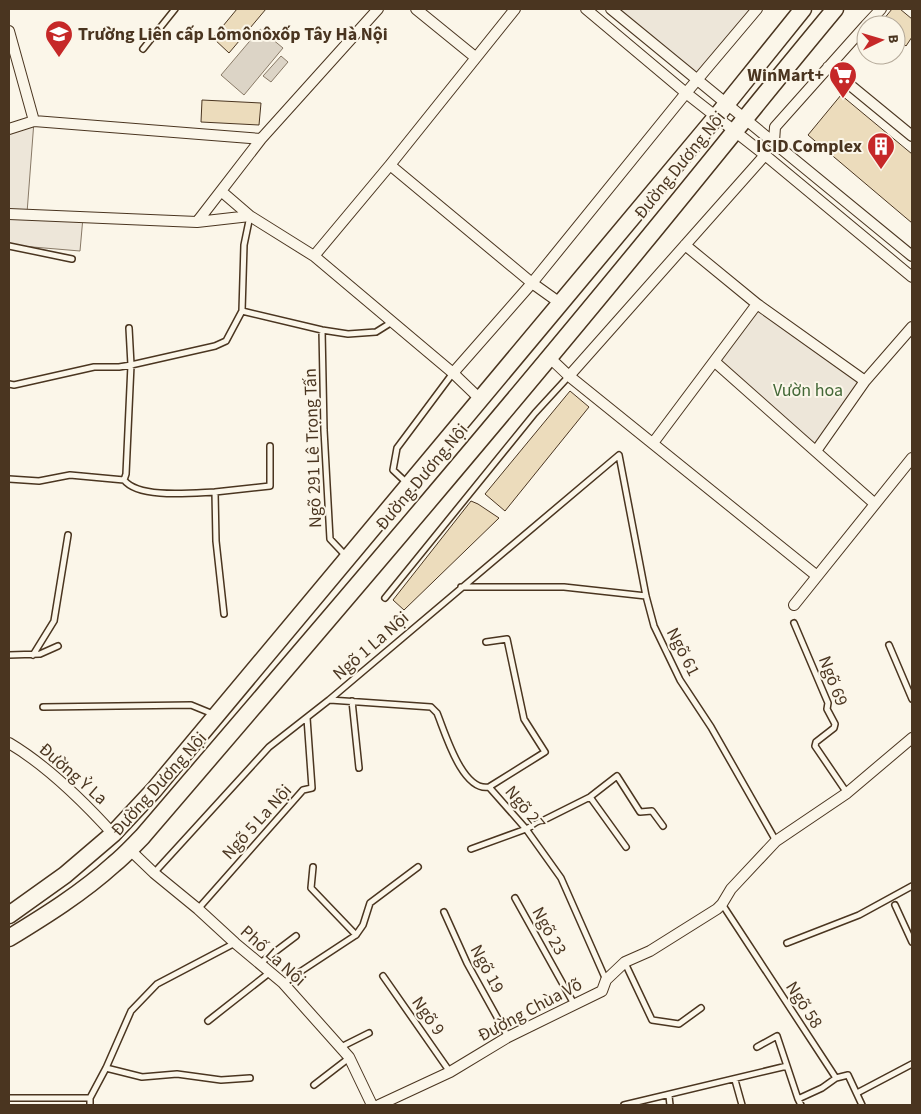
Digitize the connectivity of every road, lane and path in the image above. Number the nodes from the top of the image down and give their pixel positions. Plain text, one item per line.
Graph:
1 (175, 9) edge
2 (378, 9) edge
3 (416, 9) edge
4 (515, 9) edge
5 (586, 9) edge
6 (611, 9) edge
7 (756, 9) edge
8 (802, 9) edge
9 (835, 9) edge
10 (9, 31) edge
11 (856, 36) edge
12 (143, 49) dead end
13 (475, 57) junction
14 (828, 67) junction
15 (698, 79) junction
16 (686, 93) junction
17 (726, 104) junction
18 (716, 117) junction
19 (34, 120) junction
20 (738, 124) junction
21 (9, 128) edge
22 (911, 132) edge
23 (261, 139) junction
24 (774, 142) junction
25 (765, 155) junction
26 (390, 166) junction
27 (221, 190) junction
28 (9, 214) edge
29 (250, 216) junction
30 (197, 222) junction
31 (685, 245) junction
32 (9, 246) edge
33 (314, 256) junction
34 (912, 256) edge
35 (72, 260) dead end
36 (912, 277) edge
37 (532, 283) junction
38 (560, 303) junction
39 (757, 304) junction
40 (242, 311) junction
41 (392, 322) junction
42 (912, 327) edge
43 (129, 328) dead end
44 (322, 330) junction
45 (549, 356) junction
46 (715, 362) junction
47 (131, 365) junction
48 (453, 373) junction
49 (569, 376) junction
50 (865, 381) junction
51 (9, 384) edge
52 (480, 399) junction
53 (653, 443) junction
54 (270, 446) dead end
55 (816, 451) junction
56 (619, 455) joint
57 (912, 458) edge
58 (9, 480) edge
59 (124, 480) junction
60 (408, 484) junction
61 (215, 492) junction
62 (875, 504) junction
63 (68, 535) dead end
64 (348, 557) junction
65 (817, 576) junction
66 (461, 587) junction
67 (646, 596) junction
68 (385, 598) dead end
69 (794, 605) dead end
70 (224, 614) dead end
71 (794, 623) dead end
72 (486, 642) dead end
73 (889, 645) dead end
74 (58, 646) dead end
75 (32, 655) junction
76 (9, 656) edge
77 (912, 699) edge
78 (329, 700) junction
79 (352, 701) junction
80 (43, 707) dead end
81 (216, 715) junction
82 (307, 718) junction
83 (912, 738) edge
84 (9, 743) edge
85 (359, 768) dead end
86 (489, 787) junction
87 (847, 793) junction
88 (590, 797) junction
89 (663, 826) dead end
90 (526, 829) junction
91 (114, 834) junction
92 (776, 841) junction
93 (626, 847) dead end
94 (129, 849) junction
95 (471, 849) dead end
96 (418, 866) dead end
97 (313, 867) dead end
98 (154, 873) junction
99 (912, 886) edge
100 (515, 898) dead end
101 (722, 904) junction
102 (895, 905) dead end
103 (198, 909) junction
104 (444, 912) dead end
105 (9, 915) edge
106 (356, 935) junction
107 (296, 936) dead end
108 (9, 938) edge
109 (912, 942) edge
110 (788, 943) dead end
111 (235, 944) junction
112 (625, 962) junction
113 (258, 964) junction
114 (269, 973) junction
115 (383, 976) dead end
116 (606, 980) junction
117 (282, 983) junction
118 (574, 1004) junction
119 (701, 1008) dead end
120 (208, 1021) dead end
121 (369, 1033) dead end
122 (508, 1037) junction
123 (758, 1047) dead end
124 (340, 1048) junction
125 (350, 1057) junction
126 (912, 1064) edge
127 (787, 1066) junction
128 (106, 1068) junction
129 (450, 1072) junction
130 (250, 1078) dead end
131 (836, 1078) junction
132 (735, 1080) junction
133 (314, 1085) dead end
134 (857, 1093) junction
135 (669, 1096) junction
136 (9, 1098) edge
137 (90, 1098) junction
138 (798, 1099) junction
139 (90, 1105) edge
140 (372, 1105) edge
141 (379, 1105) edge
142 (624, 1105) edge
143 (670, 1105) edge
144 (742, 1105) edge
145 (801, 1105) edge
146 (862, 1105) edge

1 - 12 lane
2 - 23 street
3 - 13 street
4 - 13 street
5 - 16 street
6 - 15 street
7 - 15 street
8 - 17 main road, Đường Dương Nội
9 - 20 main road, Đường Dương Nội
10 - 19 street
11 - 14 street
13 - 26 street
14 - 22 street
14 - 24 street
15 - 16 street
15 - 17 street
16 - 18 street
16 - 37 street
17 - 18 main road, Đường Dương Nội
17 - 20 street
18 - 20 street
18 - 38 main road, Đường Dương Nội
19 - 21 street
19 - 23 street
20 - 24 street
20 - 25 street
20 - 45 main road, Đường Dương Nội
23 - 27 street
24 - 34 street
25 - 31 street
25 - 36 street
26 - 33 street
26 - 37 street
27 - 29 street
27 - 30 street
28 - 30 street
29 - 30 street
29 - 33 street
29 - 40 lane
31 - 39 street
31 - 49 street
32 - 35 lane
33 - 41 street
37 - 38 street
37 - 48 street
38 - 52 main road, Đường Dương Nội
39 - 46 street
39 - 50 street
40 - 44 lane
40 - 47 lane
41 - 44 lane
41 - 48 street
42 - 50 street
43 - 47 lane
44 - 64 lane, Ngõ 291 Lê Trọng Tấn
45 - 49 street
45 - 94 main road, Đường Dương Nội
46 - 53 street
46 - 55 street
47 - 51 lane
47 - 59 lane
48 - 52 street
48 - 60 lane
49 - 53 street
49 - 68 lane
50 - 55 street
52 - 60 main road, Đường Dương Nội
53 - 65 street
54 - 61 lane
55 - 62 street
56 - 66 lane, Ngõ 1 La Nội
56 - 67 lane, Ngõ 61
57 - 62 street
58 - 59 lane
59 - 61 lane
60 - 64 main road, Đường Dương Nội
61 - 70 lane
62 - 65 street
63 - 75 lane
64 - 81 main road, Đường Dương Nội
65 - 69 street
66 - 67 lane
66 - 78 lane, Ngõ 1 La Nội
67 - 92 lane, Ngõ 61
71 - 87 lane, Ngõ 69
72 - 86 lane, Ngõ 27
73 - 77 lane
74 - 75 lane
75 - 76 lane
78 - 79 lane
78 - 82 lane, Ngõ 1 La Nội
79 - 85 lane
79 - 86 lane
80 - 81 lane
81 - 91 main road, Đường Dương Nội
82 - 98 lane, Ngõ 1 La Nội
82 - 103 lane, Ngõ 5 La Nội
83 - 87 street, Đường Chùa Võ
84 - 91 street, Đường Ỷ La
86 - 90 lane, Ngõ 27
87 - 92 street, Đường Chùa Võ
88 - 89 lane
88 - 90 lane
88 - 93 lane
90 - 95 lane
90 - 116 lane, Ngõ 27
91 - 94 main road
91 - 105 main road, Đường Dương Nội
92 - 101 street, Đường Chùa Võ
94 - 98 street, Phố La Nội
94 - 108 main road, Đường Dương Nội
96 - 106 lane
97 - 106 lane
98 - 103 street, Phố La Nội
99 - 110 lane
100 - 118 lane, Ngõ 23
101 - 112 street, Đường Chùa Võ
101 - 131 lane, Ngõ 58
102 - 109 lane
103 - 111 street, Phố La Nội
104 - 122 lane, Ngõ 19
106 - 117 lane
107 - 113 lane
111 - 113 street, Phố La Nội
111 - 128 lane
112 - 116 street, Đường Chùa Võ
112 - 119 lane
113 - 114 street, Phố La Nội
114 - 117 street, Phố La Nội
114 - 120 lane
115 - 129 lane, Ngõ 9
116 - 118 street, Đường Chùa Võ
117 - 124 street, Phố La Nội
118 - 122 street, Đường Chùa Võ
121 - 124 lane
122 - 129 street, Đường Chùa Võ
123 - 127 lane
124 - 125 street, Phố La Nội
125 - 133 lane
125 - 140 street, Phố La Nội
126 - 134 lane
127 - 132 lane
127 - 138 lane
128 - 130 lane
128 - 137 lane
129 - 141 street, Đường Chùa Võ
131 - 134 lane
131 - 138 lane
132 - 135 lane
132 - 144 lane
134 - 146 lane
135 - 142 lane
135 - 143 lane
136 - 137 lane
137 - 139 lane
138 - 145 lane

